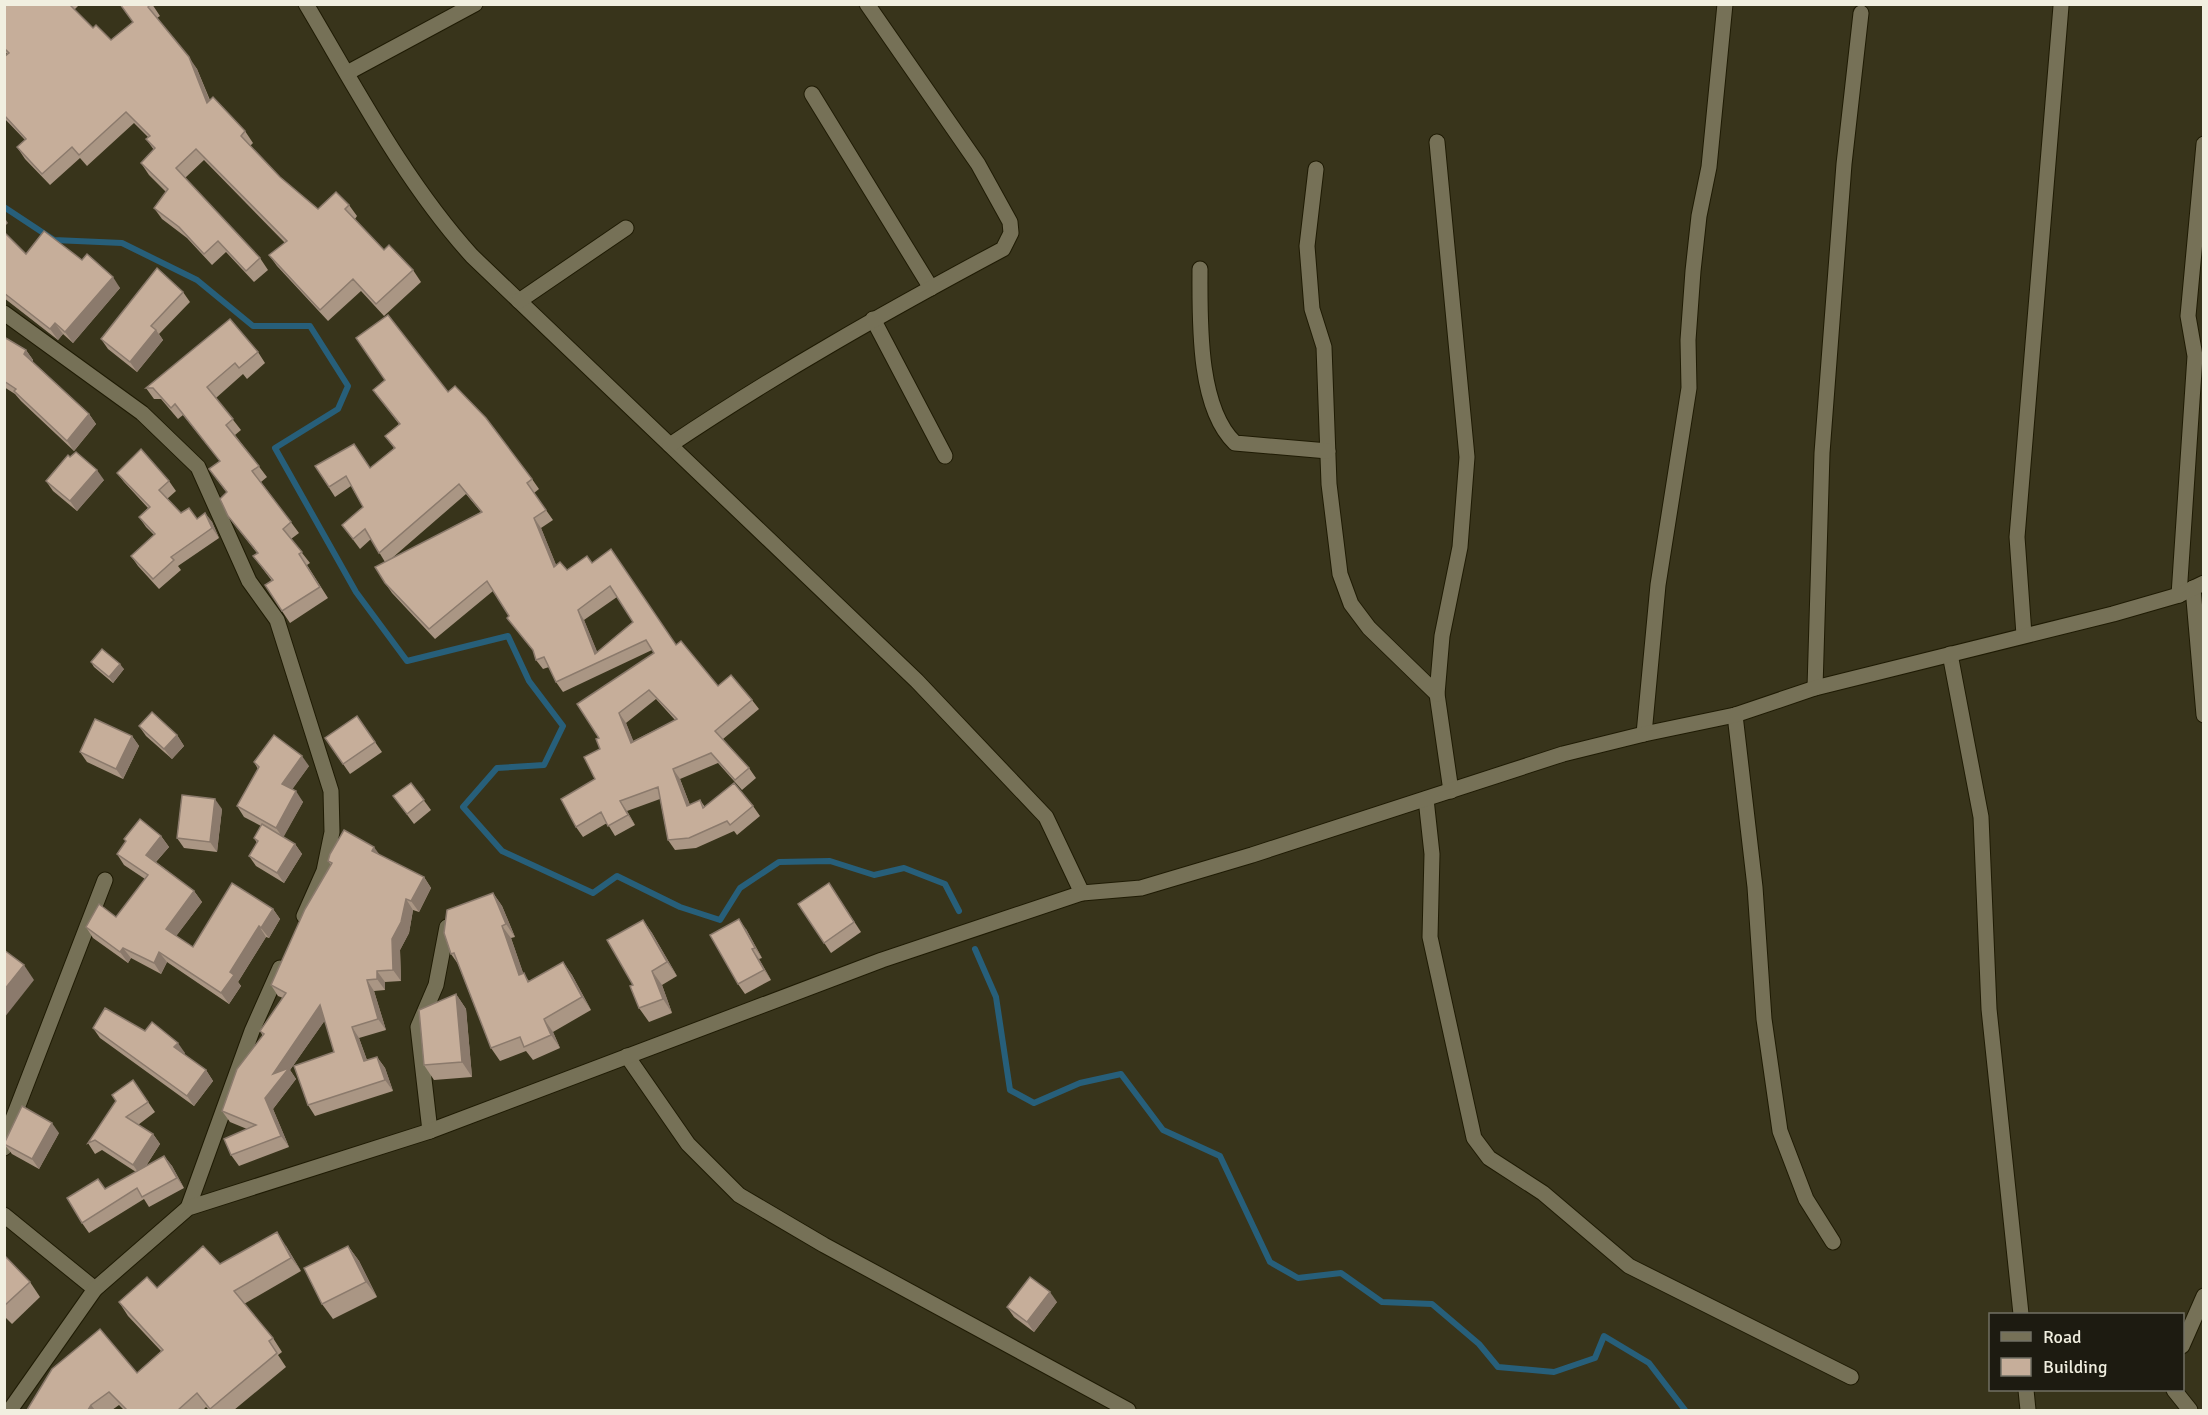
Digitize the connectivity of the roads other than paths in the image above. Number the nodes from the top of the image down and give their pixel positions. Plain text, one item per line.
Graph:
1 (306, 4) edge
2 (475, 4) edge
3 (867, 4) edge
4 (1725, 4) edge
5 (2061, 6) dead end
6 (1862, 13) dead end
7 (347, 73) junction
8 (812, 94) dead end
9 (1437, 142) dead end
10 (2204, 144) edge
11 (1316, 169) dead end
12 (626, 228) dead end
13 (1200, 269) dead end
14 (931, 288) junction
15 (519, 301) junction
16 (4, 313) edge
17 (873, 319) junction
18 (670, 445) junction
19 (1328, 452) junction
20 (945, 456) dead end
21 (2192, 589) edge
22 (2024, 634) junction
23 (1950, 654) junction
24 (1815, 688) junction
25 (1437, 694) junction
26 (2204, 715) edge
27 (1735, 716) junction
28 (1644, 734) junction
29 (1451, 791) junction
30 (1426, 799) junction
31 (105, 880) dead end
32 (1082, 893) junction
33 (447, 927) edge
34 (295, 935) edge
35 (285, 956) edge
36 (627, 1056) junction
37 (430, 1131) junction
38 (4, 1148) edge
39 (188, 1209) junction
40 (4, 1215) edge
41 (1833, 1242) dead end
42 (95, 1289) junction
43 (2204, 1296) edge
44 (2021, 1313) edge
45 (2184, 1341) edge
46 (1851, 1377) dead end
47 (2026, 1391) edge
48 (2176, 1391) edge
49 (1122, 1409) edge
50 (10, 1410) edge
51 (2028, 1410) edge
52 (2190, 1410) edge

1 - 7 street
2 - 7 street
3 - 14 street
4 - 28 street
5 - 22 street
6 - 24 street
7 - 15 street
8 - 14 street
9 - 25 street
10 - 21 street
11 - 19 street
12 - 15 street
13 - 19 street
14 - 17 street
15 - 18 street
16 - 34 street
17 - 18 street
17 - 20 street
18 - 32 street
19 - 25 street
21 - 22 street
21 - 26 street
22 - 23 street
23 - 24 street
23 - 44 street
24 - 27 street
25 - 29 street
27 - 28 street
27 - 41 street
28 - 29 street
29 - 30 street
30 - 32 street
30 - 46 street
31 - 38 street
32 - 36 street
33 - 37 street
35 - 39 street
36 - 37 street
36 - 49 street
37 - 39 street
39 - 42 street
40 - 42 street
42 - 50 street
43 - 45 street
47 - 51 street
48 - 52 street

